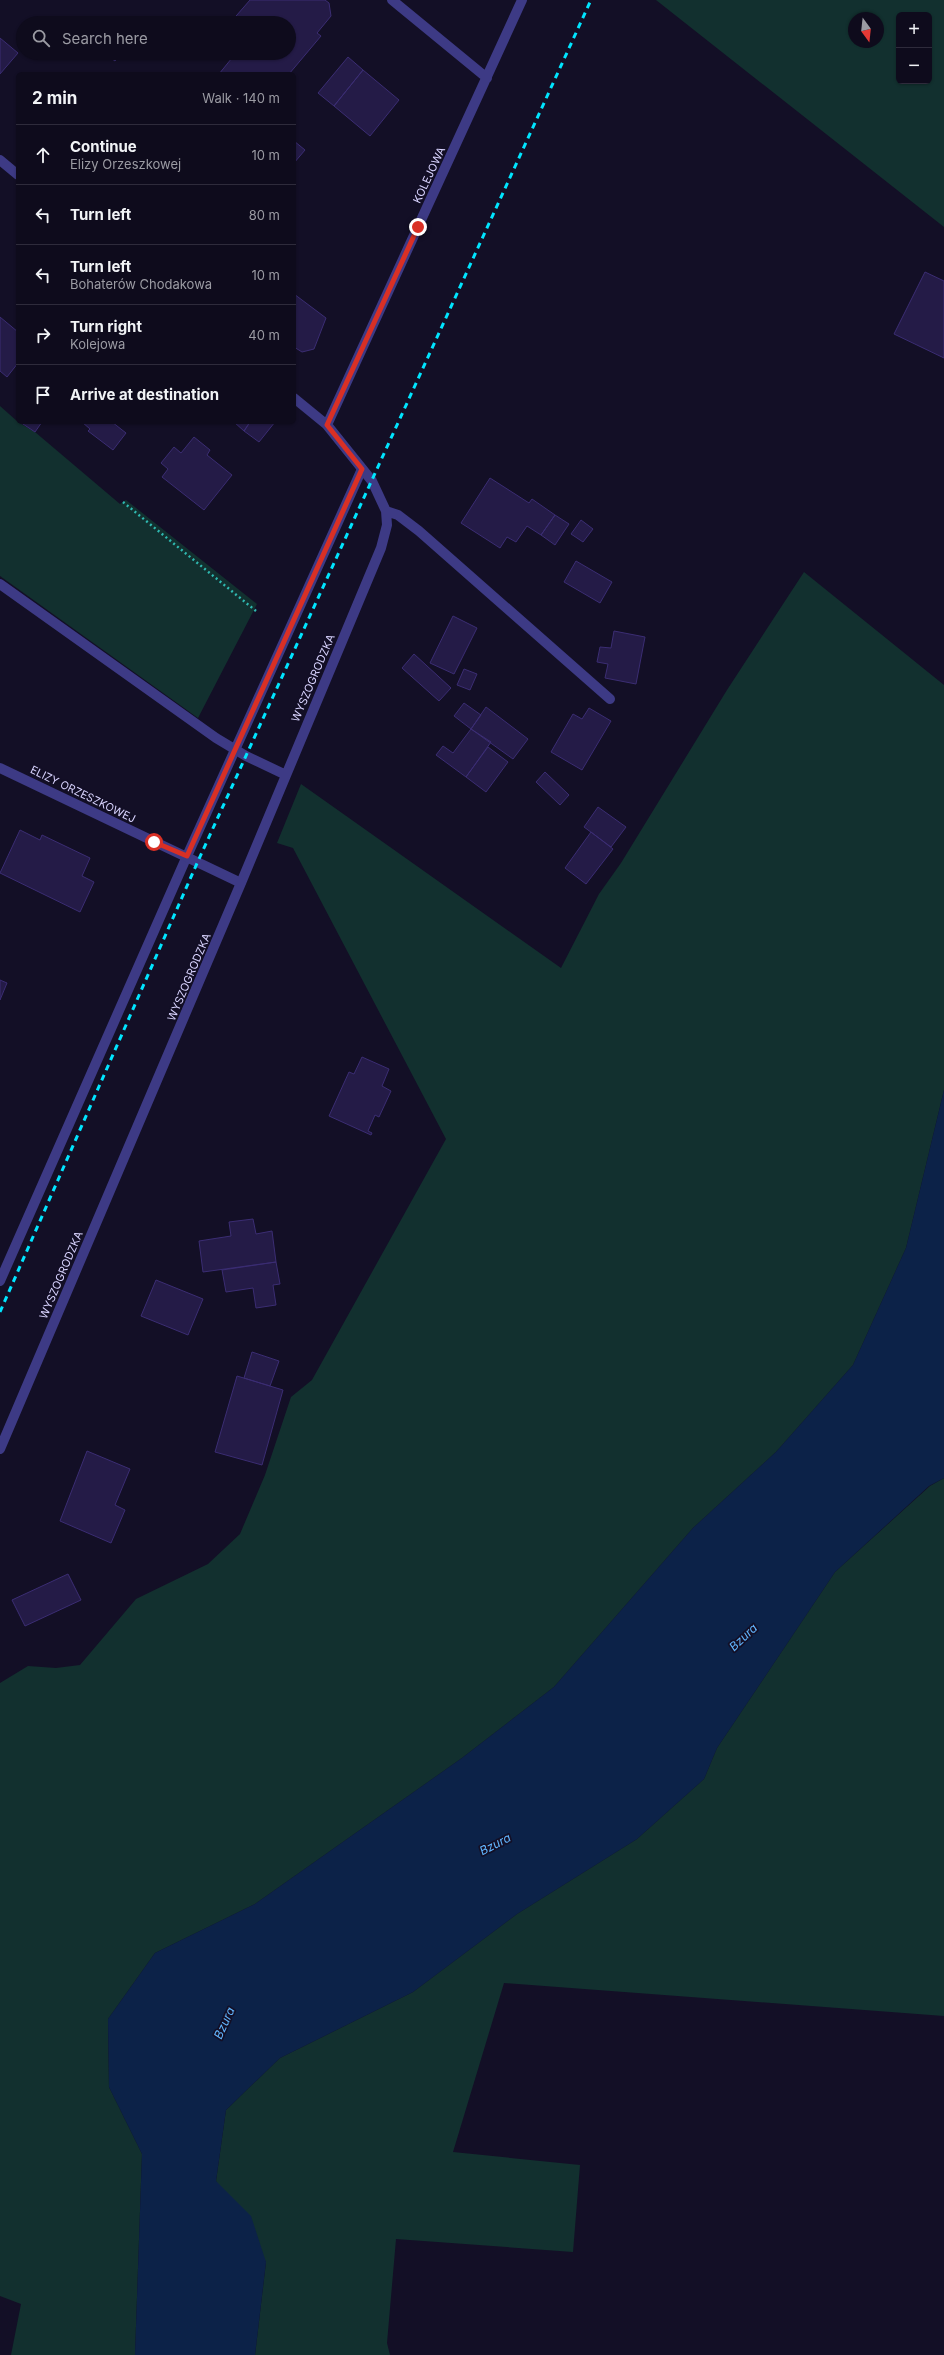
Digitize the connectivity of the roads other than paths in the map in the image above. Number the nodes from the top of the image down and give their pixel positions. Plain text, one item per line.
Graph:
1 (392, 0) edge
2 (522, 0) edge
3 (487, 78) junction
4 (0, 160) edge
5 (16, 172) edge
6 (296, 400) edge
7 (327, 425) junction
8 (362, 469) junction
9 (386, 510) junction
10 (0, 584) edge
11 (610, 699) dead end
12 (236, 749) junction
13 (0, 768) edge
14 (286, 775) junction
15 (187, 856) junction
16 (241, 883) junction
17 (0, 1281) edge
18 (1, 1444) edge

1 - 3 street
2 - 3 street, KOLEJOWA
3 - 7 street, KOLEJOWA
4 - 5 street
6 - 7 street
7 - 8 street
8 - 9 street
8 - 12 street
9 - 11 street
9 - 14 street, WYSZOGRODZKA
10 - 12 street
12 - 14 street
12 - 15 street
13 - 15 street, ELIZY ORZESZKOWEJ
14 - 16 street, WYSZOGRODZKA
15 - 16 street, ELIZY ORZESZKOWEJ
15 - 17 street
16 - 18 street, WYSZOGRODZKA

